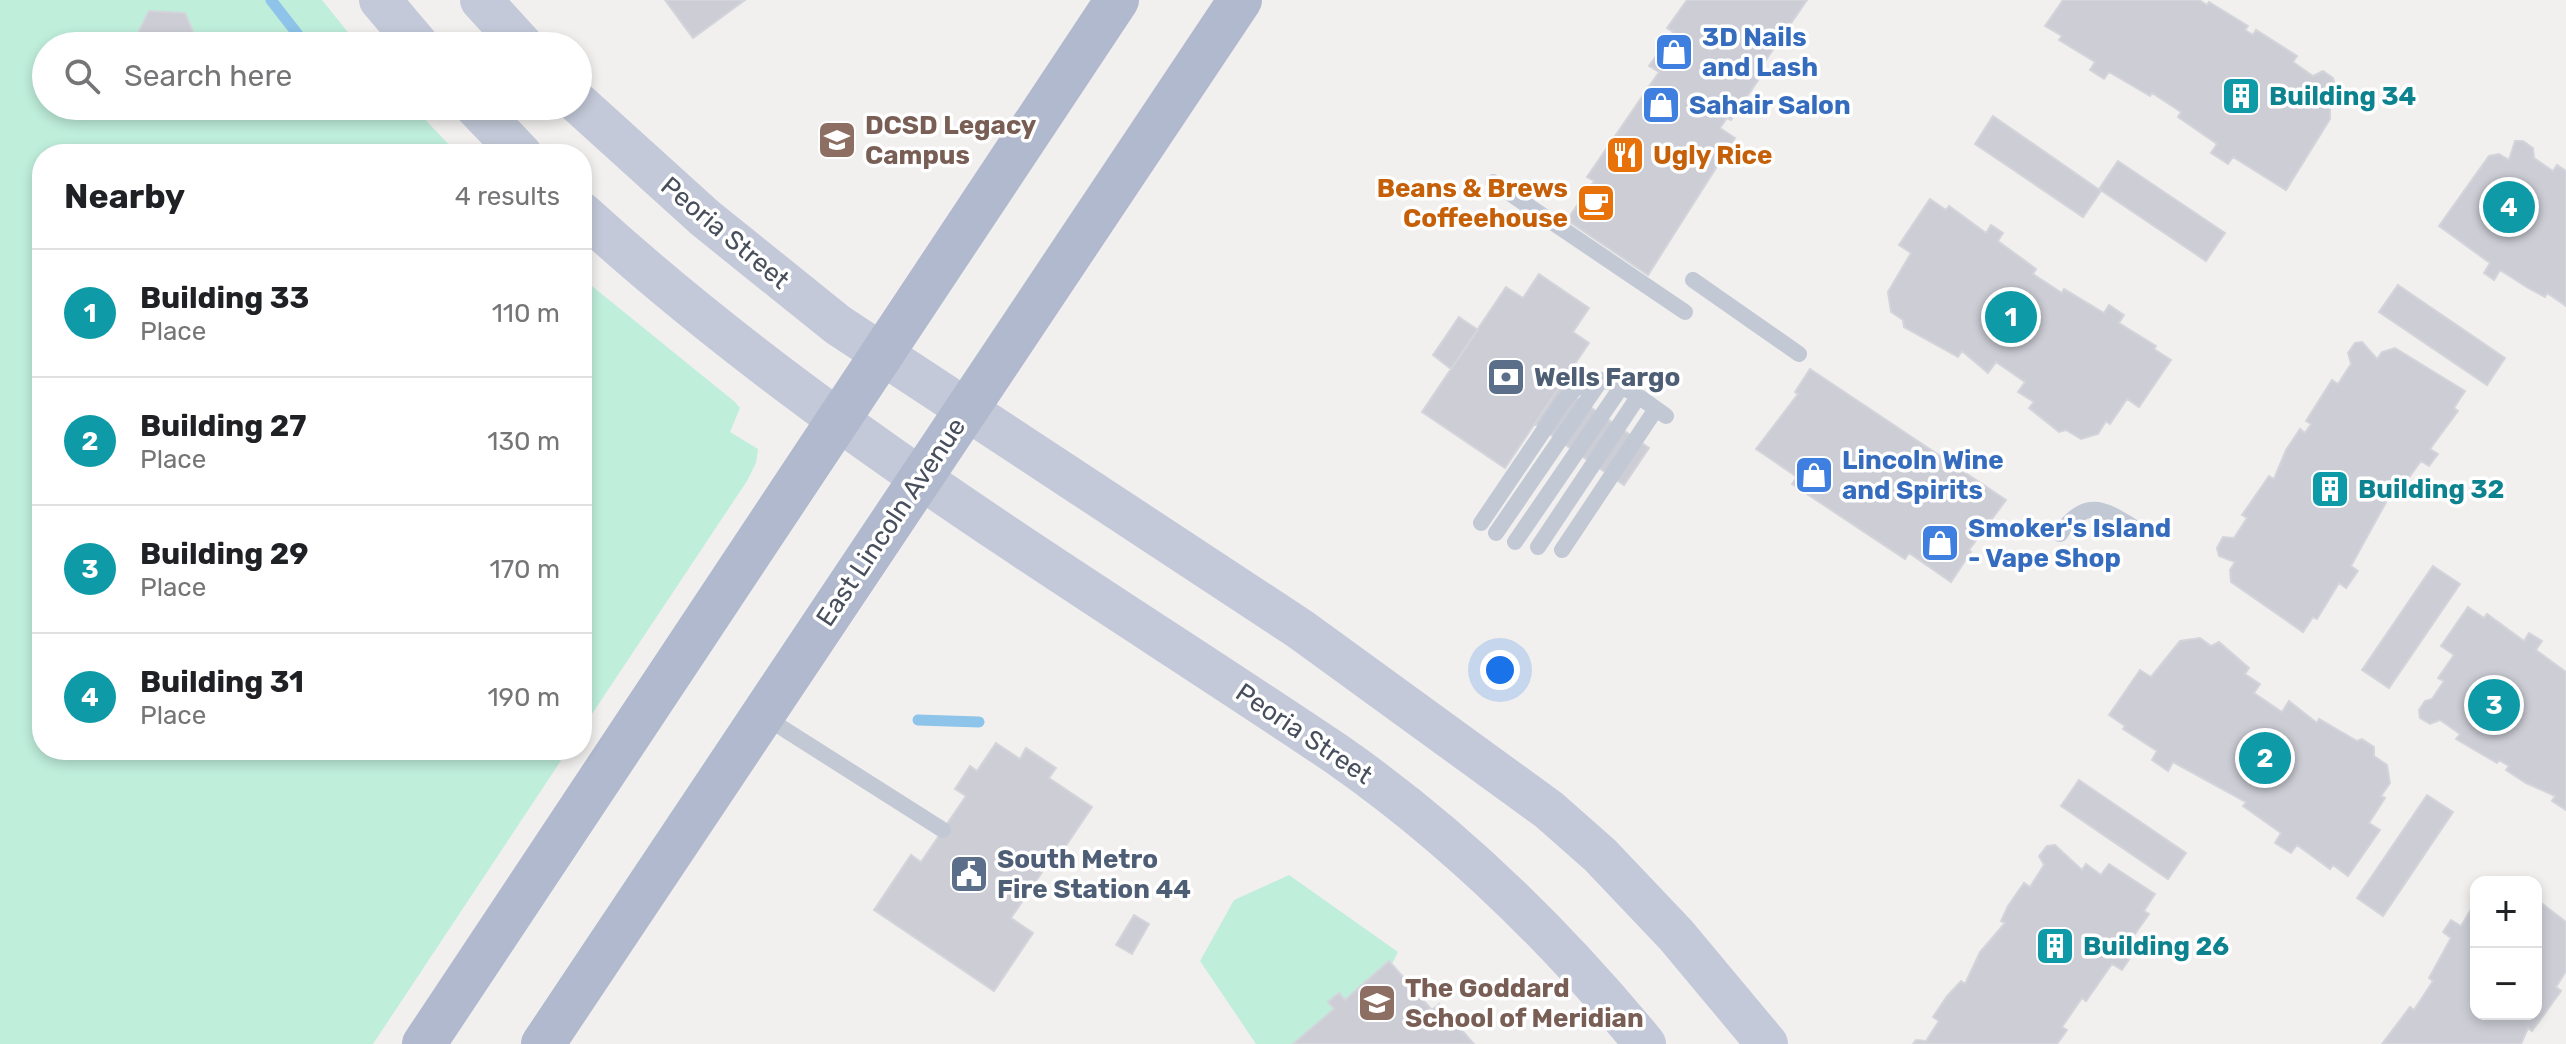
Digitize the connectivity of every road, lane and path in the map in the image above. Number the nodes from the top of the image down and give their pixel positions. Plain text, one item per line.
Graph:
1 (380, 0) edge
2 (481, 0) edge
3 (1117, 0) edge
4 (1240, 0) edge
5 (407, 32) edge
6 (510, 32) edge
7 (592, 116) edge
8 (488, 120) edge
9 (511, 144) edge
10 (1493, 182) dead end
11 (592, 222) edge
12 (1693, 280) dead end
13 (1685, 312) dead end
14 (881, 353) junction
15 (1799, 354) dead end
16 (1601, 380) junction
17 (1622, 386) junction
18 (1638, 397) junction
19 (967, 408) junction
20 (836, 422) junction
21 (918, 479) junction
22 (1481, 523) dead end
23 (2138, 530) dead end
24 (1496, 533) dead end
25 (2060, 534) dead end
26 (1515, 542) dead end
27 (1538, 547) dead end
28 (1562, 550) dead end
29 (762, 715) junction
30 (943, 830) dead end
31 (582, 984) junction
32 (424, 1044) edge
33 (543, 1044) edge
34 (574, 1044) edge
35 (1645, 1044) edge
36 (1767, 1044) edge

1 - 5 main road
2 - 6 main road
3 - 14 main road
4 - 19 main road, East Lincoln Avenue
7 - 14 main road, Peoria Street
8 - 9 main road
10 - 13 lane
11 - 20 main road
12 - 15 lane
14 - 19 main road, Peoria Street
14 - 20 main road
16 - 17 lane
16 - 22 lane
16 - 24 lane
17 - 18 lane
17 - 26 lane
18 - 27 lane
18 - 28 lane
19 - 21 main road, East Lincoln Avenue
19 - 36 main road
20 - 21 main road, Peoria Street
20 - 32 main road
21 - 29 main road, East Lincoln Avenue
21 - 35 main road, Peoria Street
23 - 25 lane
29 - 30 lane
29 - 31 main road, East Lincoln Avenue
31 - 33 main road, East Lincoln Avenue
31 - 34 main road

